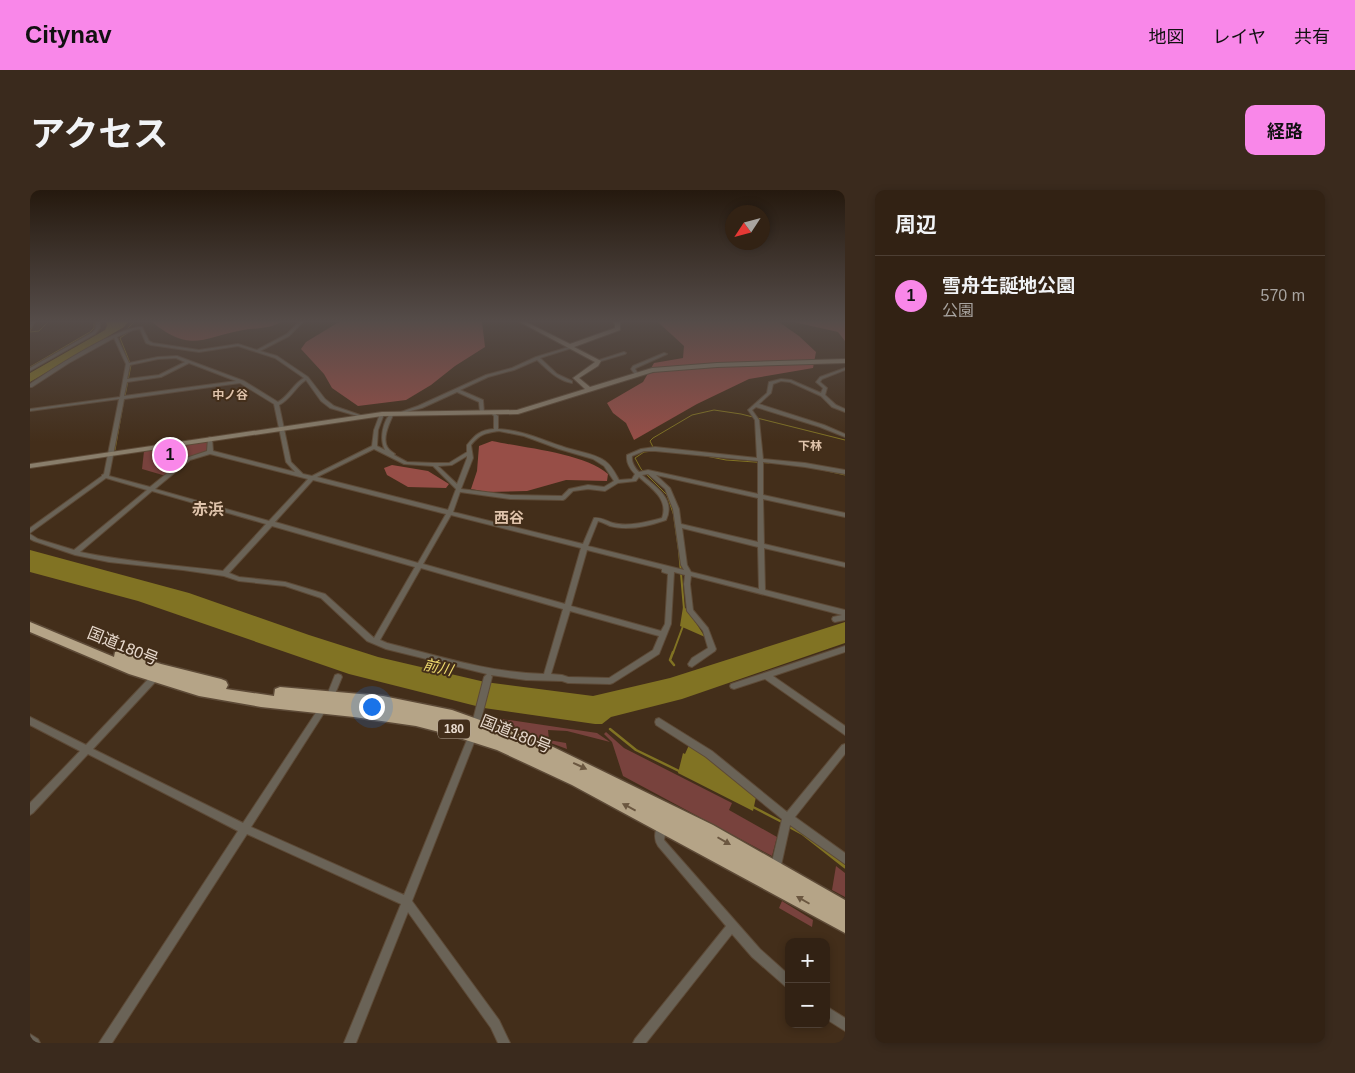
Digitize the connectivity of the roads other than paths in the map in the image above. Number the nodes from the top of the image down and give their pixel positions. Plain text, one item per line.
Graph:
1 (598, 361) edge
2 (44, 362) edge
3 (71, 362) edge
4 (140, 362) edge
5 (188, 362) joint
6 (283, 362) edge
7 (529, 362) edge
8 (542, 362) edge
9 (644, 362) edge
10 (819, 362) edge
11 (128, 364) joint
12 (845, 369) edge
13 (30, 370) edge
14 (637, 375) junction
15 (307, 378) junction
16 (127, 381) junction
17 (241, 381) junction
18 (570, 382) dead end
19 (30, 386) edge
20 (457, 390) junction
21 (590, 390) junction
22 (823, 394) junction
23 (122, 398) junction
24 (277, 404) junction
25 (756, 405) junction
26 (30, 410) edge
27 (845, 411) edge
28 (402, 412) junction
29 (482, 412) junction
30 (392, 413) junction
31 (493, 413) junction
32 (382, 414) junction
33 (361, 416) junction
34 (281, 428) junction
35 (496, 430) junction
36 (845, 436) edge
37 (210, 438) junction
38 (374, 447) junction
39 (210, 452) junction
40 (470, 452) junction
41 (111, 454) junction
42 (399, 458) junction
43 (760, 461) junction
44 (434, 465) junction
45 (30, 466) edge
46 (845, 472) edge
47 (644, 473) junction
48 (302, 475) junction
49 (104, 476) junction
50 (312, 478) junction
51 (617, 482) junction
52 (458, 489) junction
53 (151, 490) junction
54 (760, 496) junction
55 (450, 512) junction
56 (845, 514) edge
57 (270, 524) junction
58 (680, 526) junction
59 (30, 531) edge
60 (30, 536) edge
61 (760, 544) junction
62 (584, 546) junction
63 (75, 553) junction
64 (651, 563) junction
65 (845, 565) edge
66 (419, 566) junction
67 (683, 571) junction
68 (224, 574) junction
69 (762, 591) junction
70 (567, 608) junction
71 (845, 612) edge
72 (845, 617) edge
73 (30, 618) edge
74 (835, 619) dead end
75 (30, 627) edge
76 (664, 635) junction
77 (375, 642) junction
78 (845, 649) edge
79 (692, 664) dead end
80 (158, 674) junction
81 (766, 675) junction
82 (338, 677) dead end
83 (547, 677) junction
84 (488, 678) dead end
85 (734, 686) dead end
86 (327, 702) junction
87 (30, 721) edge
88 (659, 722) dead end
89 (474, 730) junction
90 (845, 731) edge
91 (845, 748) edge
92 (87, 749) junction
93 (30, 810) edge
94 (664, 817) junction
95 (786, 822) junction
96 (245, 829) junction
97 (845, 859) edge
98 (774, 876) junction
99 (406, 901) junction
100 (845, 910) edge
101 (845, 924) edge
102 (732, 926) junction
103 (785, 978) edge
104 (830, 1015) edge
105 (845, 1025) edge
106 (30, 1040) edge
107 (34, 1043) edge
108 (105, 1043) edge
109 (350, 1043) edge
110 (504, 1043) edge
111 (639, 1043) edge

1 - 21 street
2 - 13 street
3 - 19 street
4 - 11 street
5 - 16 street
5 - 17 street
6 - 15 street
7 - 20 street
8 - 18 street
9 - 14 street
10 - 14 street
11 - 16 street
12 - 22 street
14 - 21 street
15 - 24 street
15 - 33 street
16 - 23 street
17 - 23 street
17 - 24 street
20 - 28 street
20 - 29 street
21 - 31 street
22 - 25 street
22 - 27 street
23 - 26 street
23 - 41 street
24 - 34 street
25 - 36 street
25 - 43 street
28 - 29 street
28 - 30 street
29 - 31 street
30 - 32 street
30 - 42 street
31 - 35 street
32 - 33 street
32 - 38 street
33 - 34 street
34 - 37 street
34 - 48 street
35 - 40 street
35 - 51 street
37 - 39 street
37 - 41 street
38 - 42 street
38 - 50 street
39 - 48 street
39 - 53 street
40 - 44 street
40 - 52 street
41 - 45 street
41 - 49 street
42 - 44 street
43 - 46 street
43 - 47 street
43 - 54 street
44 - 52 street
47 - 51 street
47 - 54 street
47 - 58 street
47 - 62 street
48 - 50 street
49 - 53 street
49 - 59 street
50 - 55 street
50 - 57 street
51 - 52 street
52 - 55 street
53 - 57 street
53 - 63 street
54 - 56 street
54 - 61 street
55 - 62 street
55 - 66 street
57 - 66 street
57 - 68 street
58 - 61 street
58 - 67 street
60 - 63 street
61 - 65 street
61 - 69 street
62 - 64 street
62 - 70 street
63 - 68 street
64 - 67 street
64 - 76 street
66 - 70 street
66 - 77 street
67 - 69 street
67 - 79 street
68 - 77 street
69 - 71 street
70 - 76 street
70 - 83 street
72 - 74 street
73 - 80 highway, 国道180号 / 180
75 - 80 highway, 国道180号 / 180
76 - 83 street
77 - 83 street
78 - 81 street
80 - 86 highway, 国道180号 / 180
80 - 92 street
81 - 85 street
81 - 90 street
82 - 86 street
84 - 89 street
86 - 89 highway, 国道180号 / 180
86 - 96 street
87 - 92 street
88 - 95 street
89 - 94 highway, 国道180号 / 180
89 - 99 street
91 - 95 street
92 - 93 street
92 - 96 street
94 - 98 highway, 国道180号 / 180
94 - 102 street
95 - 97 street
95 - 98 street
96 - 99 street
96 - 108 street
98 - 100 highway, 国道180号 / 180
101 -> 98 highway, 国道180号 / 180
99 - 109 street
99 - 110 street
102 - 103 street
102 - 111 street
104 - 105 street
106 - 107 street

